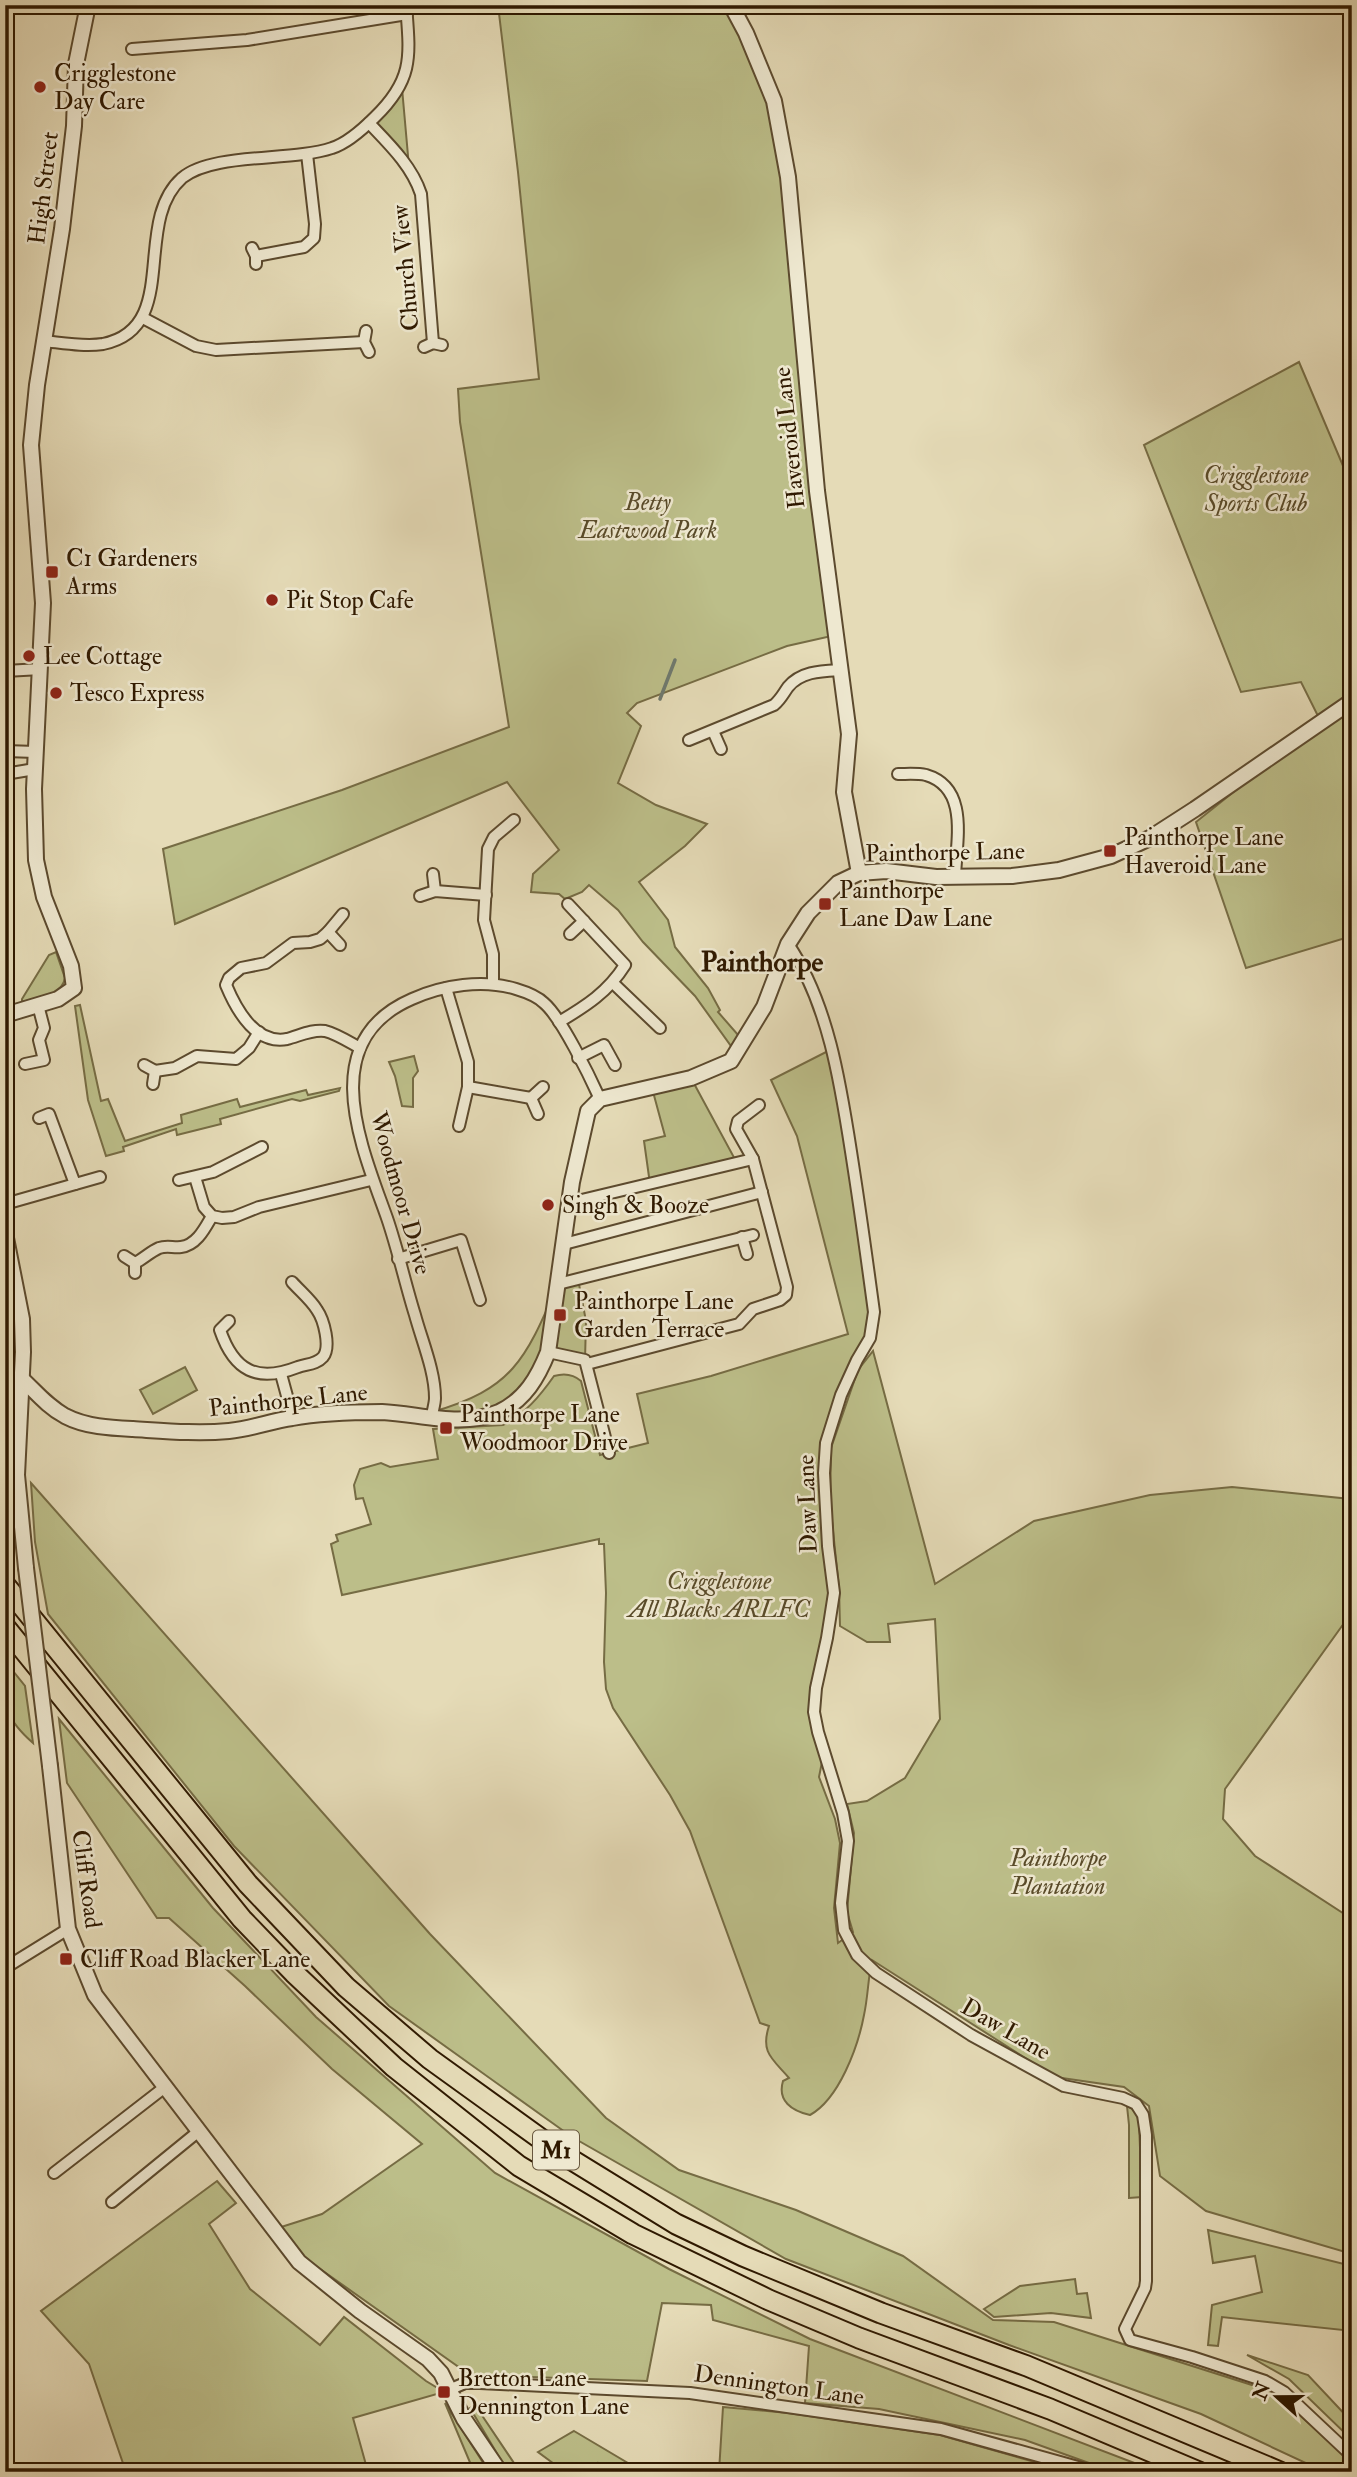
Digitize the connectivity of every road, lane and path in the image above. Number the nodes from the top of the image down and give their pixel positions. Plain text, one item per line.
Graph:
1 (88, 5) edge
2 (731, 5) edge
3 (406, 10) edge
4 (132, 49) dead end
5 (369, 123) junction
6 (307, 154) junction
7 (255, 256) dead end
8 (143, 318) junction
9 (44, 341) junction
10 (366, 342) dead end
11 (433, 345) dead end
12 (41, 669) junction
13 (841, 670) junction
14 (5, 671) edge
15 (1352, 701) edge
16 (713, 731) junction
17 (689, 740) dead end
18 (721, 749) dead end
19 (5, 751) edge
20 (36, 752) junction
21 (35, 769) junction
22 (5, 774) edge
23 (898, 774) dead end
24 (514, 820) dead end
25 (859, 873) junction
26 (433, 874) dead end
27 (955, 877) junction
28 (435, 891) junction
29 (486, 895) junction
30 (420, 896) dead end
31 (568, 904) dead end
32 (343, 914) dead end
33 (584, 921) junction
34 (328, 932) junction
35 (570, 934) dead end
36 (788, 944) junction
37 (340, 945) dead end
38 (613, 983) junction
39 (493, 984) junction
40 (446, 988) junction
41 (38, 1005) junction
42 (5, 1016) edge
43 (559, 1022) junction
44 (660, 1028) dead end
45 (258, 1032) junction
46 (360, 1048) junction
47 (578, 1058) junction
48 (44, 1060) junction
49 (25, 1064) dead end
50 (144, 1065) dead end
51 (615, 1065) dead end
52 (55, 1066) dead end
53 (155, 1071) junction
54 (153, 1084) dead end
55 (468, 1087) junction
56 (543, 1087) dead end
57 (531, 1098) junction
58 (600, 1099) junction
59 (759, 1105) dead end
60 (538, 1114) dead end
61 (38, 1118) dead end
62 (459, 1126) dead end
63 (261, 1147) dead end
64 (753, 1159) junction
65 (100, 1177) dead end
66 (195, 1177) junction
67 (179, 1180) dead end
68 (371, 1180) junction
69 (75, 1184) junction
70 (762, 1192) junction
71 (569, 1203) junction
72 (5, 1204) edge
73 (212, 1216) junction
74 (5, 1233) edge
75 (564, 1244) junction
76 (747, 1254) dead end
77 (124, 1256) dead end
78 (398, 1259) junction
79 (292, 1282) dead end
80 (558, 1284) junction
81 (315, 1288) dead end
82 (305, 1297) junction
83 (480, 1300) dead end
84 (229, 1321) dead end
85 (548, 1352) junction
86 (587, 1364) junction
87 (281, 1374) junction
88 (21, 1378) junction
89 (293, 1418) junction
90 (432, 1419) junction
91 (609, 1453) dead end
92 (5, 1585) edge
93 (5, 1627) edge
94 (68, 1929) junction
95 (5, 1968) edge
96 (165, 2087) junction
97 (199, 2131) junction
98 (54, 2173) dead end
99 (112, 2202) dead end
100 (451, 2389) junction
101 (1352, 2456) edge
102 (500, 2472) edge
103 (1096, 2472) edge
104 (1199, 2472) edge
105 (1280, 2472) edge

1 - 9 street, High Street
2 - 13 street, Haveroid Lane
3 - 4 street
3 - 5 street
5 - 6 street
5 - 11 street, Church View
6 - 7 street
6 - 8 street
8 - 9 street
8 - 10 street
9 - 12 street, High Street
12 - 14 street
12 - 20 street, High Street
13 - 16 street
13 - 25 street, Haveroid Lane
15 - 27 street, Painthorpe Lane
16 - 17 street
16 - 18 street
19 - 20 street
20 - 21 street, High Street
21 - 22 street
21 - 41 street, High Street
23 - 27 street
24 - 29 street
25 - 27 street, Painthorpe Lane
25 - 36 street, Painthorpe Lane
26 - 28 street
28 - 29 street
28 - 30 street
29 - 39 street
31 - 33 street
32 - 34 street
33 - 35 street
33 - 38 street
34 - 37 street
34 - 45 street
36 - 58 street, Painthorpe Lane
36 - 101 street, Daw Lane
38 - 43 street
38 - 44 street
39 - 40 street, Woodmoor Drive
39 - 43 street, Woodmoor Drive
40 - 46 street, Woodmoor Drive
40 - 55 street
41 - 42 street, High Street
41 - 48 street
43 - 47 street, Woodmoor Drive
45 - 46 street
45 - 53 street
46 - 68 street, Woodmoor Drive
47 - 51 street
47 - 58 street, Woodmoor Drive
48 - 49 street
48 - 52 street
50 - 53 street
53 - 54 street
55 - 57 street
55 - 62 street
56 - 57 street
57 - 60 street
58 - 71 street, Painthorpe Lane
59 - 64 street
61 - 69 street
63 - 66 street
64 - 70 street
64 - 71 street
65 - 69 street
66 - 67 street
66 - 73 street
68 - 73 street
68 - 78 street, Woodmoor Drive
69 - 72 street
70 - 75 street
70 - 86 street
71 - 75 street, Painthorpe Lane
73 - 77 street
74 - 88 street, Cliff Road
75 - 80 street, Painthorpe Lane
76 - 80 street
78 - 83 street
78 - 90 street, Woodmoor Drive
79 - 82 street
80 - 85 street, Painthorpe Lane
81 - 82 street
82 - 87 street
84 - 87 street
85 - 86 street
85 - 90 street, Painthorpe Lane
86 - 91 street
87 - 89 street
88 - 89 street, Painthorpe Lane
88 - 94 street, Cliff Road, bridge
89 - 90 street, Painthorpe Lane
92 - 105 highway, M1
93 - 104 highway, M1
94 - 95 street
94 - 96 street, Cliff Road
96 - 97 street, Cliff Road
96 - 98 street
97 - 99 street
97 - 100 street, Cliff Road
100 - 102 street, Cliff Road
100 - 103 street, Dennington Lane

